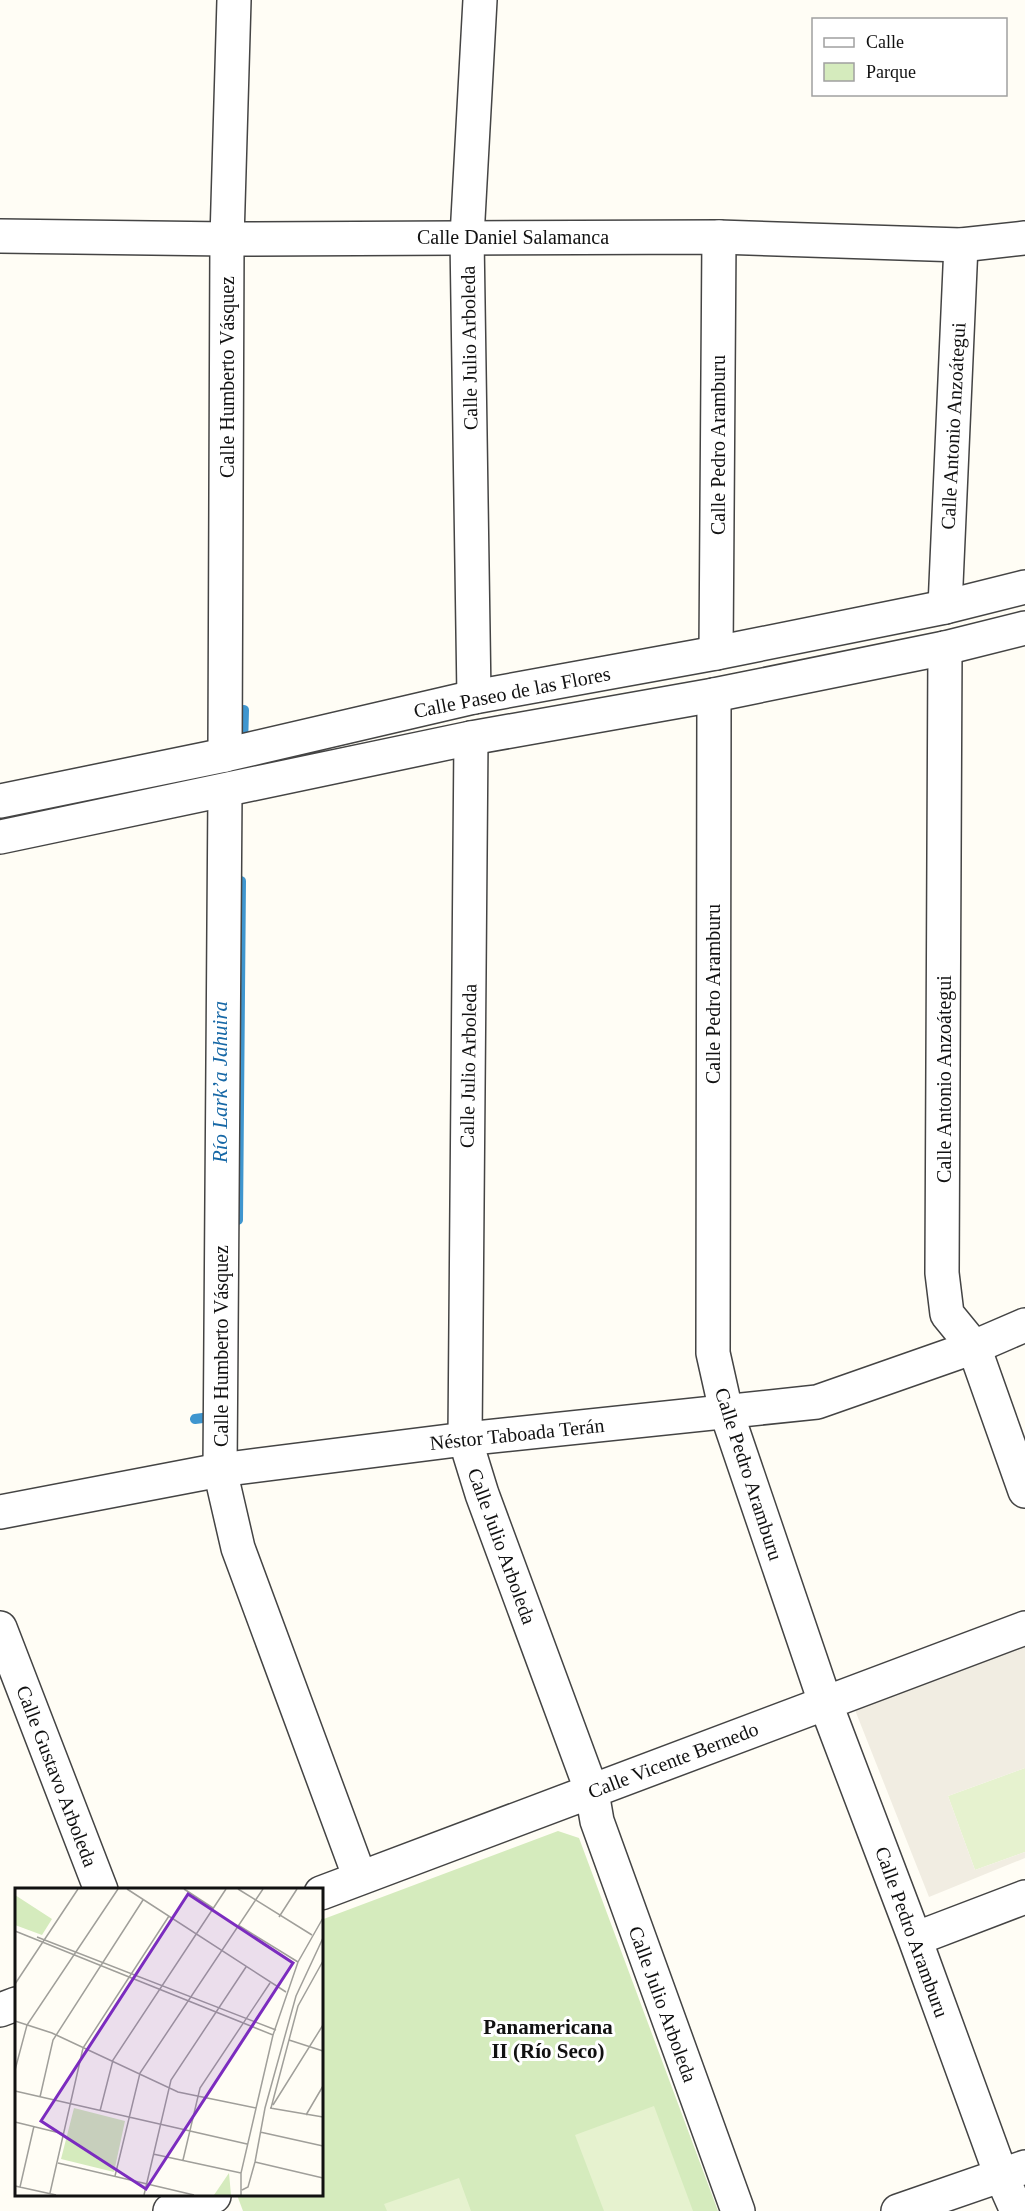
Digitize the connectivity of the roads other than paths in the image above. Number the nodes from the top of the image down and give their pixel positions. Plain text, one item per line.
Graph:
1 (234, 0) edge
2 (480, 0) edge
3 (0, 236) edge
4 (467, 237) junction
5 (719, 237) junction
6 (1025, 238) edge
7 (227, 239) junction
8 (961, 245) junction
9 (1025, 587) edge
10 (945, 607) junction
11 (1025, 628) edge
12 (945, 648) junction
13 (716, 653) junction
14 (714, 695) junction
15 (474, 697) junction
16 (471, 738) junction
17 (225, 755) junction
18 (225, 791) junction
19 (0, 801) edge
20 (0, 837) edge
21 (1025, 1325) edge
22 (974, 1347) junction
23 (726, 1411) junction
24 (465, 1439) junction
25 (220, 1470) junction
26 (1025, 1491) edge
27 (0, 1512) edge
28 (0, 1628) edge
29 (1025, 1628) edge
30 (825, 1702) junction
31 (592, 1792) junction
32 (360, 1878) junction
33 (100, 1888) edge
34 (322, 1893) edge
35 (1025, 1897) edge
36 (915, 1939) junction
37 (15, 2004) edge
38 (0, 2010) edge
39 (1013, 2171) edge
40 (216, 2200) edge
41 (170, 2211) edge
42 (738, 2211) edge
43 (898, 2211) edge
44 (1017, 2211) edge

1 - 7 street, Calle Humberto Vásquez
2 - 4 street, Calle Julio Arboleda
3 - 7 street, Calle Daniel Salamanca
4 - 5 street, Calle Daniel Salamanca
4 - 7 street, Calle Daniel Salamanca
4 - 15 street, Calle Julio Arboleda
5 - 8 street, Calle Daniel Salamanca
5 - 13 street, Calle Pedro Aramburu
6 - 8 street, Calle Daniel Salamanca
7 - 17 street, Calle Humberto Vásquez
8 - 10 street, Calle Antonio Anzoátegui
9 - 10 street, Calle Paseo de las Flores
10 - 12 street, Calle Antonio Anzoátegui
10 - 13 street, Calle Paseo de las Flores
11 - 12 street, Calle Paseo de las Flores
12 - 14 street, Calle Paseo de las Flores
12 - 22 street, Calle Antonio Anzoátegui
13 - 14 street, Calle Pedro Aramburu
13 - 15 street, Calle Paseo de las Flores
14 - 16 street, Calle Paseo de las Flores
14 - 23 street, Calle Pedro Aramburu
15 - 16 street, Calle Julio Arboleda
15 - 17 street, Calle Paseo de las Flores
16 - 18 street, Calle Paseo de las Flores
16 - 24 street, Calle Julio Arboleda
17 - 18 street, Calle Humberto Vásquez
17 - 19 street, Calle Paseo de las Flores
18 - 20 street, Calle Paseo de las Flores
18 - 25 street, Calle Humberto Vásquez
21 - 22 street, Néstor Taboada Terán
22 - 23 street, Néstor Taboada Terán
22 - 26 street, Calle Antonio Anzoátegui
23 - 24 street, Néstor Taboada Terán
23 - 30 street, Calle Pedro Aramburu
24 - 25 street, Néstor Taboada Terán
24 - 31 street, Calle Julio Arboleda
25 - 27 street, Néstor Taboada Terán
25 - 32 street, Calle Humberto Vásquez
28 - 33 street, Calle Gustavo Arboleda
29 - 30 street, Calle Vicente Bernedo
30 - 31 street, Calle Vicente Bernedo
30 - 36 street, Calle Pedro Aramburu
31 - 32 street, Calle Vicente Bernedo
31 - 42 street, Calle Julio Arboleda
32 - 34 street, Calle Vicente Bernedo
35 - 36 street
36 - 39 street, Calle Pedro Aramburu
37 - 38 street
39 - 43 street
39 - 44 street, Calle Pedro Aramburu
40 - 41 street

